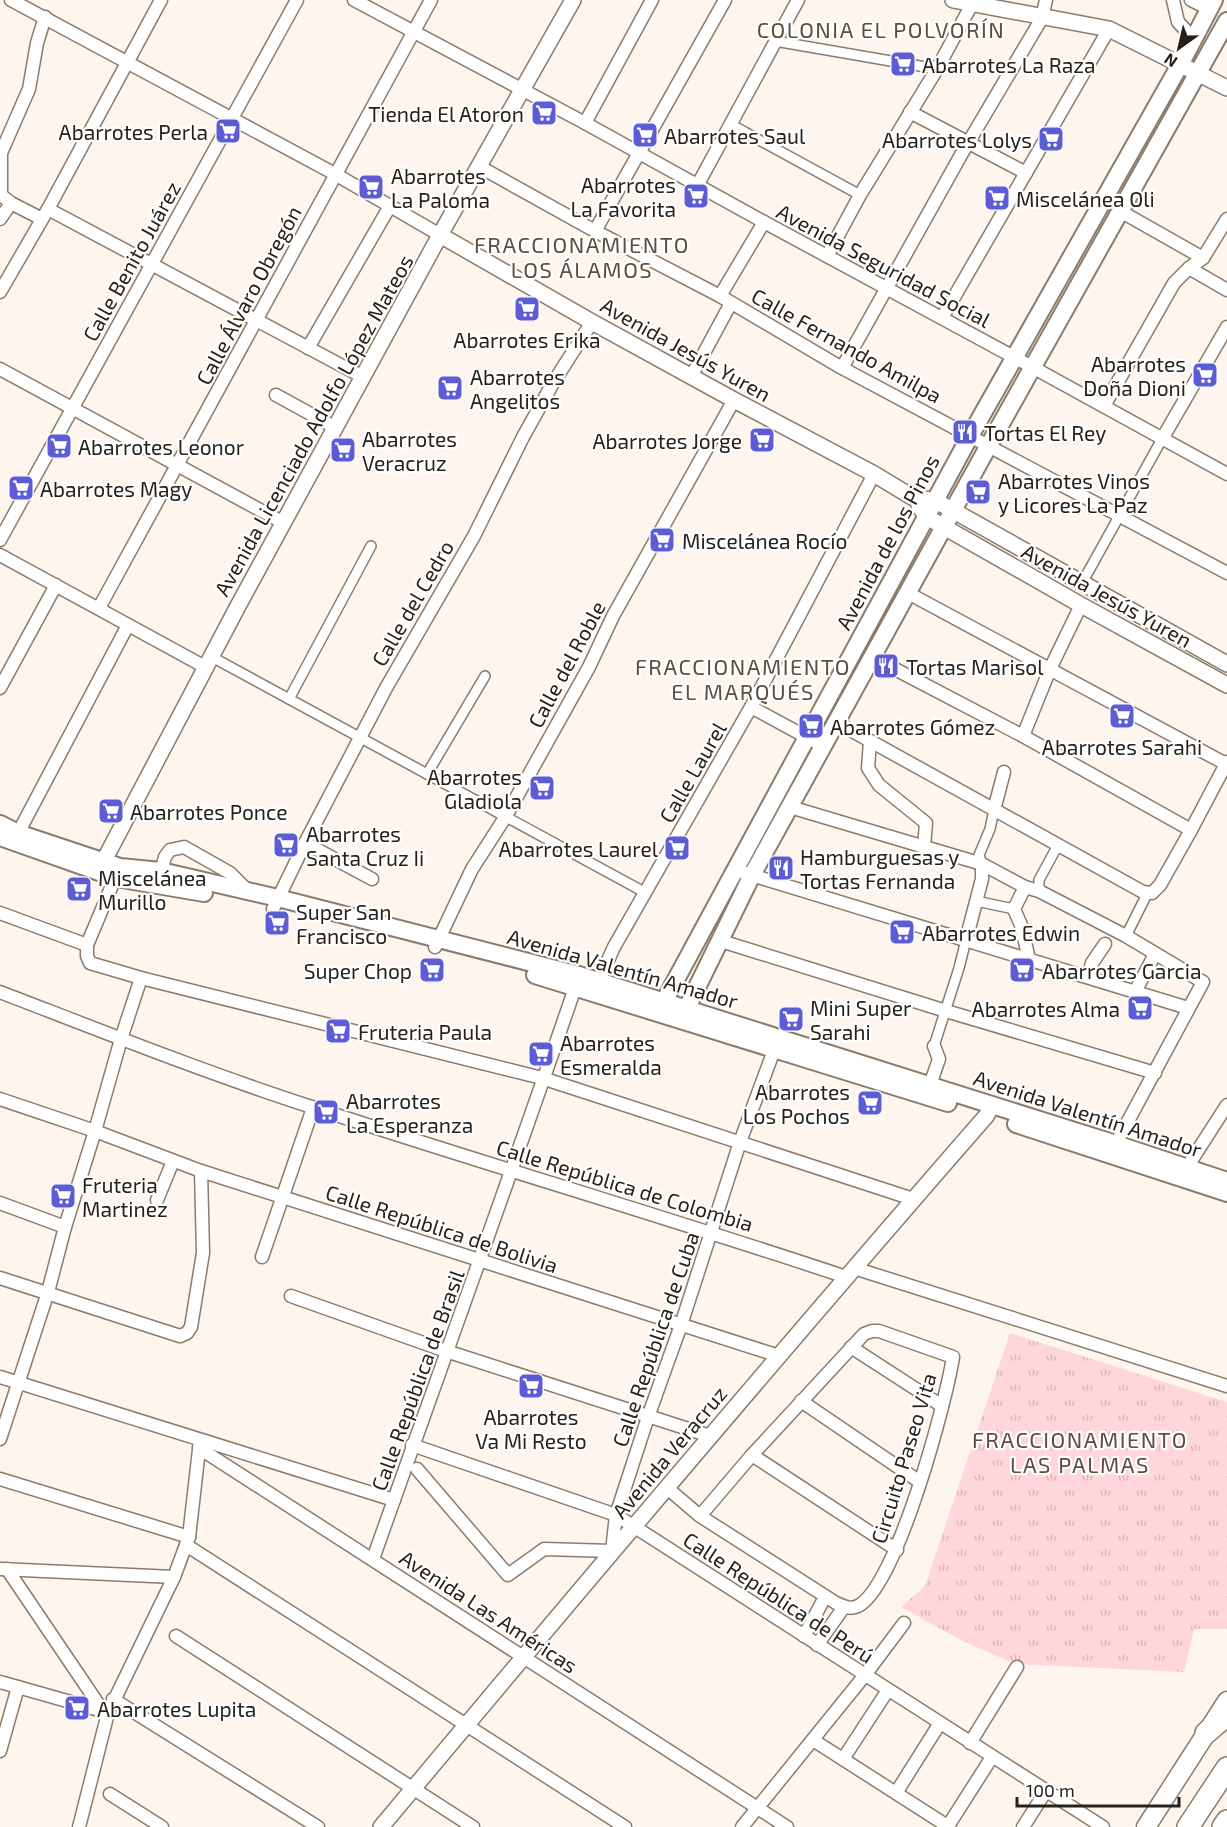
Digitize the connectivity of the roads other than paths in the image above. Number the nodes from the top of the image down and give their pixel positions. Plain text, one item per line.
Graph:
1 (11, 0) edge
2 (161, 0) edge
3 (297, 0) edge
4 (354, 0) edge
5 (431, 0) edge
6 (573, 0) edge
7 (652, 0) edge
8 (725, 0) edge
9 (798, 0) edge
10 (953, 0) edge
11 (1046, 0) edge
12 (1173, 0) edge
13 (1191, 0) edge
14 (26, 4) edge
15 (972, 4) junction
16 (1211, 4) edge
17 (45, 17) junction
18 (1042, 18) junction
19 (1227, 21) edge
20 (1108, 29) junction
21 (412, 32) junction
22 (1194, 39) junction
23 (775, 41) junction
24 (128, 62) junction
25 (1180, 63) junction
26 (938, 69) junction
27 (1199, 73) junction
28 (1227, 88) edge
29 (523, 90) junction
30 (910, 112) junction
31 (232, 119) junction
32 (585, 123) junction
33 (730, 124) junction
34 (969, 142) junction
35 (638, 153) junction
36 (480, 167) junction
37 (1026, 173) junction
38 (335, 174) junction
39 (697, 186) junction
40 (860, 195) junction
41 (11, 204) junction
42 (390, 206) junction
43 (1120, 211) junction
44 (45, 214) junction
45 (0, 219) edge
46 (1227, 219) edge
47 (764, 222) junction
48 (595, 231) junction
49 (440, 235) junction
50 (827, 256) junction
51 (1203, 258) junction
52 (151, 265) junction
53 (1189, 268) junction
54 (886, 288) junction
55 (1227, 290) edge
56 (0, 292) edge
57 (720, 296) junction
58 (731, 303) junction
59 (942, 318) junction
60 (256, 321) junction
61 (592, 322) junction
62 (1227, 327) edge
63 (308, 348) junction
64 (1014, 357) junction
65 (842, 368) junction
66 (1034, 368) junction
67 (0, 369) edge
68 (363, 377) junction
69 (691, 377) junction
70 (276, 395) dead end
71 (734, 400) junction
72 (1104, 406) junction
73 (72, 409) junction
74 (336, 428) junction
75 (970, 436) junction
76 (1162, 439) junction
77 (989, 445) junction
78 (178, 465) junction
79 (1226, 471) edge
80 (874, 474) junction
81 (912, 497) junction
82 (936, 501) junction
83 (953, 511) junction
84 (1118, 515) junction
85 (927, 517) junction
86 (284, 523) junction
87 (944, 527) junction
88 (0, 540) edge
89 (371, 546) dead end
90 (0, 555) edge
91 (1227, 573) edge
92 (1082, 583) junction
93 (56, 585) junction
94 (908, 593) junction
95 (1080, 605) junction
96 (99, 608) junction
97 (128, 625) junction
98 (872, 657) junction
99 (209, 662) junction
100 (1227, 664) edge
101 (1050, 669) junction
102 (485, 676) dead end
103 (1227, 685) edge
104 (0, 688) edge
105 (289, 699) junction
106 (751, 707) junction
107 (836, 722) junction
108 (1023, 736) junction
109 (360, 738) junction
110 (807, 738) junction
111 (870, 742) junction
112 (823, 746) junction
113 (1226, 763) edge
114 (1004, 772) dead end
115 (427, 774) junction
116 (790, 807) junction
117 (994, 810) junction
118 (506, 816) junction
119 (0, 824) edge
120 (1191, 830) junction
121 (11, 838) edge
122 (305, 843) junction
123 (1058, 845) junction
124 (924, 847) junction
125 (982, 864) junction
126 (101, 867) junction
127 (735, 870) junction
128 (161, 871) junction
129 (118, 873) junction
130 (752, 875) junction
131 (372, 879) dead end
132 (1025, 887) junction
133 (1039, 891) junction
134 (249, 892) junction
135 (646, 893) junction
136 (1150, 893) junction
137 (976, 901) junction
138 (276, 904) junction
139 (1014, 909) junction
140 (0, 913) edge
141 (1122, 934) junction
142 (721, 940) junction
143 (966, 940) junction
144 (437, 943) junction
145 (1105, 944) joint
146 (87, 945) junction
147 (1155, 954) junction
148 (1029, 959) junction
149 (1088, 977) junction
150 (141, 978) junction
151 (577, 980) junction
152 (597, 987) junction
153 (1135, 992) junction
154 (0, 993) edge
155 (661, 1007) junction
156 (1188, 1008) junction
157 (946, 1011) junction
158 (684, 1014) junction
159 (121, 1039) junction
160 (776, 1044) junction
161 (934, 1046) joint
162 (1155, 1073) junction
163 (542, 1078) junction
164 (930, 1085) junction
165 (0, 1099) edge
166 (1227, 1105) edge
167 (313, 1108) junction
168 (989, 1110) junction
169 (95, 1131) junction
170 (740, 1142) junction
171 (1113, 1150) junction
172 (173, 1161) junction
173 (511, 1170) junction
174 (201, 1171) junction
175 (1184, 1173) junction
176 (1227, 1181) edge
177 (1227, 1193) edge
178 (284, 1197) junction
179 (913, 1199) junction
180 (157, 1200) dead end
181 (0, 1203) edge
182 (65, 1227) junction
183 (712, 1232) junction
184 (262, 1257) dead end
185 (480, 1262) junction
186 (850, 1272) junction
187 (0, 1278) edge
188 (48, 1292) junction
189 (291, 1296) dead end
190 (681, 1325) junction
191 (851, 1347) junction
192 (446, 1352) junction
193 (779, 1356) junction
194 (0, 1377) edge
195 (19, 1383) junction
196 (1227, 1386) edge
197 (801, 1401) junction
198 (942, 1406) junction
199 (648, 1417) junction
200 (710, 1436) junction
201 (0, 1439) edge
202 (200, 1444) junction
203 (412, 1446) junction
204 (752, 1455) junction
205 (417, 1469) dead end
206 (0, 1479) edge
207 (920, 1482) junction
208 (666, 1487) junction
209 (394, 1500) junction
210 (616, 1515) junction
211 (700, 1516) junction
212 (634, 1526) junction
213 (188, 1541) junction
214 (897, 1550) junction
215 (612, 1551) junction
216 (373, 1559) junction
217 (3, 1569) edge
218 (174, 1577) junction
219 (825, 1597) junction
220 (844, 1607) junction
221 (904, 1623) dead end
222 (176, 1636) dead end
223 (804, 1636) junction
224 (817, 1645) junction
225 (525, 1657) junction
226 (1017, 1667) dead end
227 (865, 1675) junction
228 (0, 1682) edge
229 (18, 1687) junction
230 (888, 1690) junction
231 (113, 1698) junction
232 (1227, 1701) edge
233 (105, 1712) junction
234 (1227, 1714) edge
235 (940, 1723) junction
236 (468, 1725) junction
237 (1206, 1733) junction
238 (813, 1740) junction
239 (970, 1743) junction
240 (0, 1751) edge
241 (992, 1757) junction
242 (843, 1760) junction
243 (1227, 1768) edge
244 (413, 1788) junction
245 (1046, 1791) junction
246 (896, 1793) junction
247 (110, 1794) dead end
248 (758, 1808) junction
249 (1227, 1821) edge
250 (79, 1827) edge
251 (162, 1827) edge
252 (318, 1827) edge
253 (381, 1827) edge
254 (473, 1827) edge
255 (625, 1827) edge
256 (742, 1827) edge
257 (787, 1827) edge
258 (948, 1827) edge
259 (1023, 1827) edge
260 (1102, 1827) edge
261 (1146, 1827) edge
262 (1188, 1827) edge
263 (1223, 1827) edge

1 - 14 street
2 - 24 street
3 - 31 street, Calle Benito Juárez
4 - 21 street, Avenida Seguridad Social
5 - 21 street, Calle Álvaro Obregón
6 - 29 street, Avenida Licenciado Adolfo López Mateos
7 - 32 street
8 - 35 street
9 - 23 street
10 - 15 street
11 - 18 street
12 - 22 street
13 - 16 street
14 - 17 street
15 - 18 street
15 - 26 street
16 - 22 main road, Avenida de los Pinos
17 - 24 street
17 - 41 street
18 - 20 street
18 - 34 street
19 - 27 main road, Avenida de los Pinos
20 - 25 street
20 - 37 street
21 - 29 street, Avenida Seguridad Social
21 - 38 street, Calle Álvaro Obregón
22 - 25 main road, Avenida de los Pinos
23 - 26 street
23 - 33 street
24 - 31 street
24 - 44 street
25 - 27 street
25 - 64 main road, Avenida de los Pinos
26 - 30 street
27 - 28 street
27 - 43 main road, Avenida de los Pinos
29 - 32 street, Avenida Seguridad Social
29 - 36 street, Avenida Licenciado Adolfo López Mateos
30 - 34 street
30 - 40 street
31 - 38 street
31 - 52 street, Calle Benito Juárez
32 - 35 street, Avenida Seguridad Social
33 - 39 street
33 - 40 street
34 - 37 street
34 - 54 street
35 - 39 street, Avenida Seguridad Social
35 - 48 street
36 - 48 street, Calle Fernando Amilpa
36 - 49 street, Avenida Licenciado Adolfo López Mateos
37 - 59 street
38 - 42 street
38 - 60 street, Calle Álvaro Obregón
39 - 47 street, Avenida Seguridad Social
40 - 50 street
41 - 44 street
41 - 45 street
42 - 49 street
42 - 63 street
43 - 51 street
43 - 66 main road, Avenida de los Pinos
44 - 52 street
44 - 56 street
46 - 51 street
47 - 50 street, Avenida Seguridad Social
47 - 57 street
48 - 57 street, Calle Fernando Amilpa
49 - 61 street, Avenida Jesús Yuren
49 - 68 street, Avenida Licenciado Adolfo López Mateos
50 - 54 street, Avenida Seguridad Social
51 - 53 street
52 - 60 street
52 - 73 street, Calle Benito Juárez
53 - 55 street
53 - 72 street
54 - 59 street, Avenida Seguridad Social
54 - 65 street
57 - 58 street, Calle Fernando Amilpa
58 - 65 street, Calle Fernando Amilpa
58 - 69 street
59 - 64 street, Avenida Seguridad Social
60 - 63 street
60 - 78 street, Calle Álvaro Obregón
61 - 69 street, Avenida Jesús Yuren
61 - 109 street, Calle del Cedro
62 - 76 street
63 - 68 street
64 - 66 street, Avenida Seguridad Social
64 - 75 main road, Avenida de los Pinos
65 - 75 street, Calle Fernando Amilpa
66 - 72 street, Avenida Seguridad Social
66 - 77 main road, Avenida de los Pinos
67 - 73 street
68 - 74 street, Avenida Licenciado Adolfo López Mateos
69 - 71 street, Avenida Jesús Yuren
70 - 74 street
71 - 80 street, Avenida Jesús Yuren
71 - 118 street, Calle del Roble
72 - 76 street, Avenida Seguridad Social
73 - 78 street
73 - 88 street, Calle Benito Juárez
74 - 86 street, Avenida Licenciado Adolfo López Mateos
75 - 77 street, Calle Fernando Amilpa
75 - 82 main road, Avenida de los Pinos
76 - 79 street, Avenida Seguridad Social
76 - 84 street
77 - 83 main road, Avenida de los Pinos
77 - 84 street, Calle Fernando Amilpa
78 - 86 street
78 - 96 street, Calle Álvaro Obregón
80 - 81 street, Avenida Jesús Yuren
80 - 106 street, Calle Laurel
81 - 82 street, Avenida Jesús Yuren
81 - 85 street, Avenida Jesús Yuren
82 - 83 street, Avenida Jesús Yuren
82 - 85 main road, Avenida de los Pinos
83 - 87 main road, Avenida de los Pinos
83 - 92 street, Avenida Jesús Yuren
84 - 91 street, Calle Fernando Amilpa
84 - 92 street
85 - 87 street, Avenida Jesús Yuren
85 - 110 main road, Avenida de los Pinos
86 - 99 street, Avenida Licenciado Adolfo López Mateos
87 - 94 main road, Avenida de los Pinos
87 - 95 street, Avenida Jesús Yuren
89 - 105 street
90 - 93 street
92 - 100 street, Avenida Jesús Yuren
93 - 96 street
93 - 104 street
94 - 98 main road, Avenida de los Pinos
94 - 101 street
95 - 101 street
95 - 103 street, Avenida Jesús Yuren
96 - 97 street
97 - 99 street
97 - 121 street
98 - 107 main road, Avenida de los Pinos
98 - 108 street
99 - 105 street
99 - 126 street, Avenida Licenciado Adolfo López Mateos
101 - 108 street
101 - 113 street
102 - 115 street
105 - 109 street
106 - 110 street
106 - 135 street, Calle Laurel
107 - 111 street
107 - 112 main road, Avenida de los Pinos
108 - 120 street
109 - 115 street
109 - 122 street, Calle del Cedro
110 - 112 street
110 - 127 main road, Avenida de los Pinos
111 - 117 street
111 - 124 street
112 - 116 main road, Avenida de los Pinos
113 - 120 street
114 - 117 street
115 - 118 street
116 - 124 street
116 - 130 main road, Avenida de los Pinos
117 - 123 street
117 - 125 street
118 - 135 street
118 - 144 street, Calle del Roble
119 - 121 main road, Avenida Valentín Amador
120 - 136 street
121 - 126 main road, Avenida Valentín Amador
122 - 131 street
122 - 138 street, Calle del Cedro
123 - 133 street
123 - 136 street
124 - 125 street
125 - 132 street
125 - 137 street
126 - 129 main road, Avenida Valentín Amador
127 - 130 street
127 - 155 main road, Avenida de los Pinos
128 - 129 main road, Avenida Valentín Amador
128 - 134 main road, Avenida Valentín Amador
128 - 134 street
129 - 138 main road, Avenida Valentín Amador
129 - 146 street
130 - 142 main road, Avenida de los Pinos
130 - 143 street
132 - 133 street
132 - 139 street
133 - 141 street
134 - 138 main road, Avenida Valentín Amador
135 - 152 street, Calle Laurel
136 - 141 street
137 - 139 street
137 - 143 street
138 - 144 main road, Avenida Valentín Amador
139 - 148 street
140 - 146 street
141 - 145 street
141 - 147 street
142 - 157 street
142 - 158 main road, Avenida de los Pinos
143 - 148 street
143 - 157 street
144 - 151 main road, Avenida Valentín Amador
145 - 149 street
146 - 150 street
147 - 153 street
147 - 156 street
148 - 149 street
149 - 153 street
150 - 159 street
150 - 163 street
151 - 152 main road, Avenida Valentín Amador
151 - 163 street, Calle República de Brasil
152 - 155 main road, Avenida Valentín Amador
153 - 156 street
154 - 159 street, Calle República de Colombia
155 - 158 main road, Avenida Valentín Amador
156 - 162 street
157 - 161 street
157 - 162 street
158 - 160 main road, Avenida Valentín Amador
159 - 167 street, Calle República de Colombia
159 - 169 street
160 - 164 main road, Avenida Valentín Amador
160 - 168 main road, Avenida Valentín Amador
160 - 170 street, Calle República de Cuba
161 - 164 street
162 - 171 street
163 - 170 street
163 - 173 street, Calle República de Brasil
164 - 168 main road, Avenida Valentín Amador
165 - 169 street, Calle República de Bolivia
166 - 175 street
167 - 173 street, Calle República de Colombia
167 - 178 street
168 - 171 main road, Avenida Valentín Amador
168 - 179 street, Avenida Veracruz
169 - 172 street, Calle República de Bolivia
169 - 182 street
170 - 179 street
170 - 183 street, Calle República de Cuba
171 - 175 main road, Avenida Valentín Amador
172 - 174 street, Calle República de Bolivia
172 - 180 street
173 - 183 street, Calle República de Colombia
173 - 185 street, Calle República de Brasil
174 - 178 street, Calle República de Bolivia
174 - 188 street
175 - 176 main road, Avenida Valentín Amador
175 - 177 main road, Avenida Valentín Amador
178 - 184 street
178 - 185 street, Calle República de Bolivia
179 - 186 street, Avenida Veracruz
181 - 182 street
182 - 188 street
183 - 186 street, Calle República de Colombia
183 - 190 street, Calle República de Cuba
185 - 190 street, Calle República de Bolivia
185 - 192 street, Calle República de Brasil
186 - 193 street, Avenida Veracruz
186 - 196 street, Calle República de Colombia
187 - 188 street
188 - 195 street
189 - 192 street
190 - 193 street, Calle República de Bolivia
190 - 199 street, Calle República de Cuba
191 - 197 street, Circuito Paseo Vita
191 - 198 street
191 - 198 street, Circuito Paseo Vita
192 - 199 street
192 - 203 street, Calle República de Brasil
193 - 200 street, Avenida Veracruz
194 - 195 street
195 - 201 street
195 - 202 street
197 - 204 street, Circuito Paseo Vita
197 - 207 street
198 - 207 street, Circuito Paseo Vita
199 - 200 street
199 - 210 street, Calle República de Cuba
200 - 208 street, Avenida Veracruz
202 - 209 street
202 - 213 street
202 - 216 street, Avenida Las Américas
203 - 209 street, Calle República de Brasil
203 - 210 street, Calle República de Perú
204 - 211 street, Circuito Paseo Vita
204 - 214 street
205 - 215 street
206 - 213 street
207 - 214 street, Circuito Paseo Vita
208 - 211 street
208 - 212 street, Avenida Veracruz
209 - 216 street, Calle República de Brasil
210 - 212 street, Calle República de Perú
210 - 215 street, Calle República de Cuba
211 - 219 street
212 - 215 street, Avenida Veracruz
212 - 223 street, Calle República de Perú
213 - 218 street
213 - 236 street
214 - 220 street, Circuito Paseo Vita
215 - 225 street, Avenida Veracruz
216 - 225 street, Avenida Las Américas
217 - 218 street
217 - 233 street
218 - 231 street
219 - 220 street
219 - 223 street
220 - 224 street
221 - 227 street
222 - 244 street
223 - 224 street, Calle República de Perú
224 - 227 street, Calle República de Perú
225 - 236 street, Avenida Veracruz
225 - 248 street, Avenida Las Américas
226 - 239 street
227 - 230 street, Calle República de Perú
227 - 238 street
228 - 229 street
229 - 233 street
229 - 240 street
230 - 235 street, Calle República de Perú
230 - 242 street
231 - 233 street
231 - 252 street
232 - 237 main road
233 - 250 street
234 - 237 highway
235 - 239 street, Calle República de Perú
235 - 246 street
236 - 244 street, Avenida Veracruz
236 - 255 street
237 - 261 main road
238 - 242 street
238 - 248 street
239 - 241 street, Calle República de Perú
241 - 245 street, Calle República de Perú
241 - 258 street
242 - 246 street
243 - 262 highway
244 - 253 street, Avenida Veracruz
244 - 254 street
245 - 259 street
245 - 260 street, Calle República de Perú
246 - 258 street
247 - 251 street
248 - 256 street
248 - 257 street, Avenida Las Américas
249 - 263 highway

